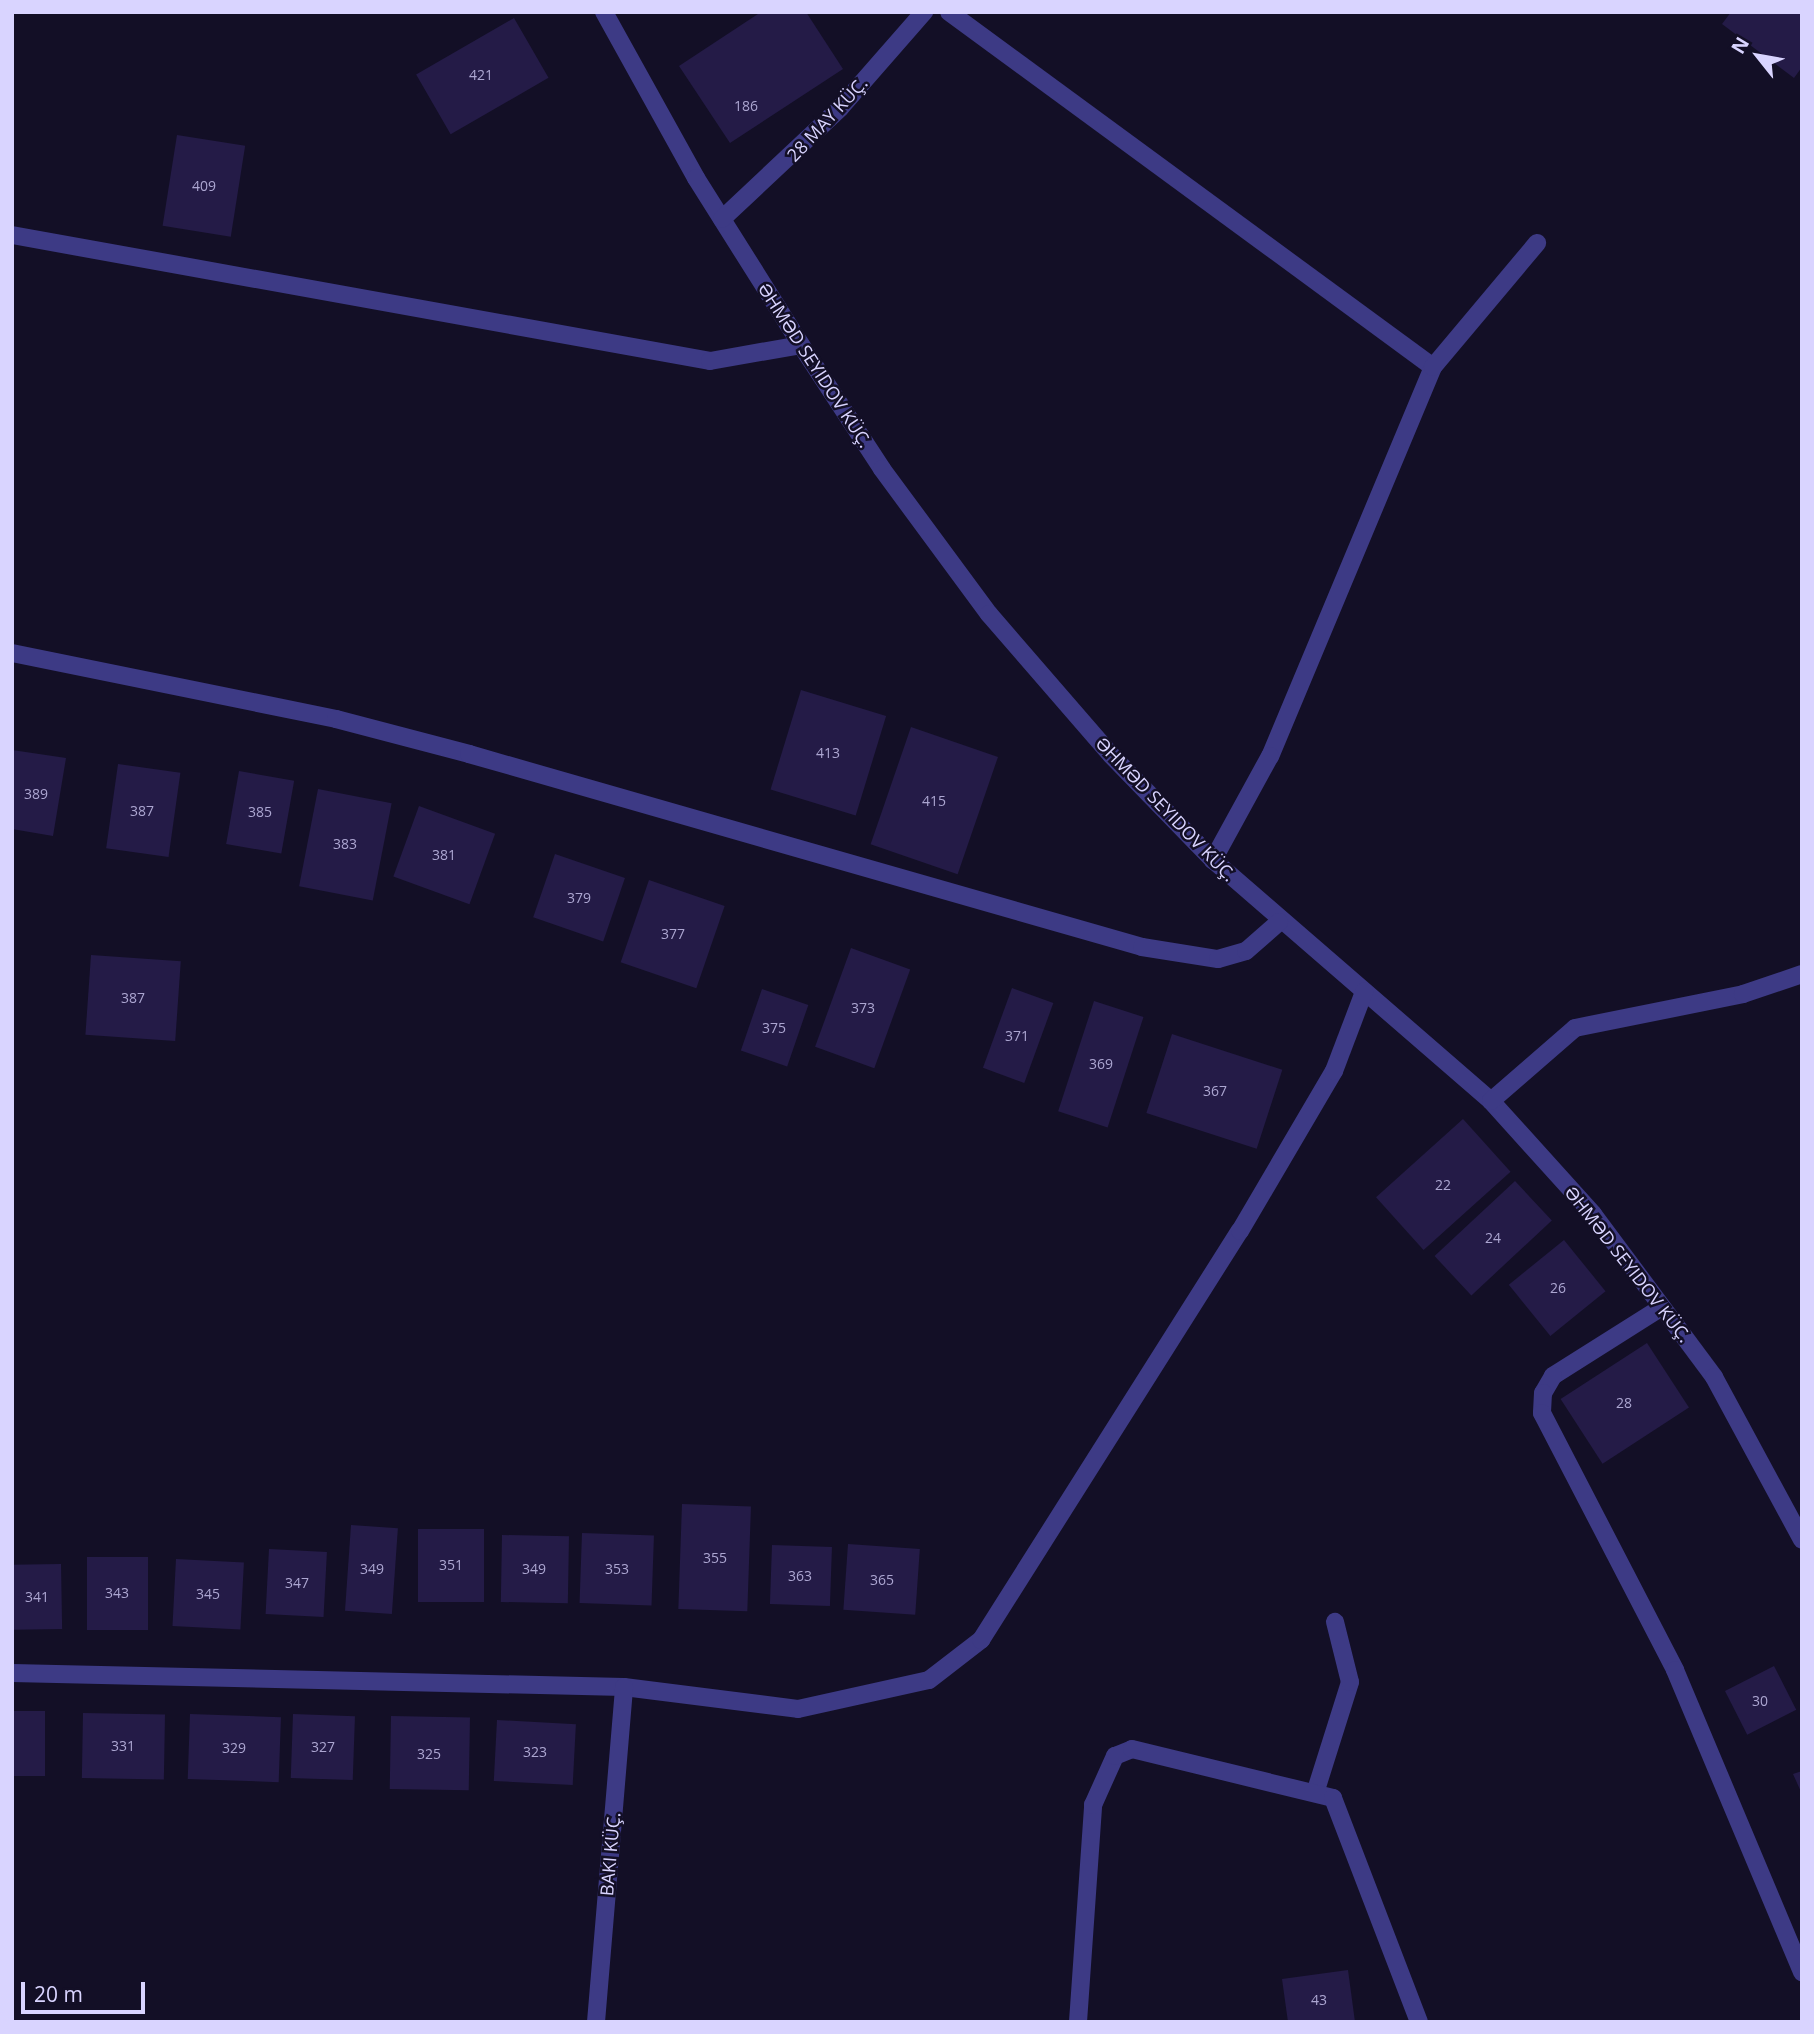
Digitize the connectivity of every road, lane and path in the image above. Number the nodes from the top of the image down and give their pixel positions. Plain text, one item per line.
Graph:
1 (604, 12) edge
2 (924, 12) edge
3 (949, 12) edge
4 (722, 219) junction
5 (12, 235) edge
6 (1537, 243) dead end
7 (802, 345) junction
8 (1433, 367) junction
9 (12, 653) edge
10 (1213, 860) junction
11 (1279, 922) junction
12 (1802, 974) edge
13 (1364, 992) junction
14 (1491, 1101) junction
15 (1662, 1307) junction
16 (1802, 1540) edge
17 (1335, 1622) dead end
18 (12, 1673) edge
19 (624, 1687) junction
20 (1316, 1790) junction
21 (1802, 1972) edge
22 (596, 2022) edge
23 (1078, 2022) edge
24 (1419, 2022) edge

1 - 4 street, ƏHMƏD SEYIDOV KÜÇ.
2 - 4 street, 28 MAY KÜÇ.
3 - 8 street
4 - 7 street, ƏHMƏD SEYIDOV KÜÇ.
5 - 7 street
6 - 8 street
7 - 10 street, ƏHMƏD SEYIDOV KÜÇ.
8 - 10 street
9 - 11 street
10 - 11 street, ƏHMƏD SEYIDOV KÜÇ.
11 - 13 street, ƏHMƏD SEYIDOV KÜÇ.
12 - 14 street
13 - 14 street, ƏHMƏD SEYIDOV KÜÇ.
13 - 19 street
14 - 15 street, ƏHMƏD SEYIDOV KÜÇ.
15 - 16 street, ƏHMƏD SEYIDOV KÜÇ.
15 - 21 street
17 - 20 street
18 - 19 street
19 - 22 street
20 - 23 street
20 - 24 street

